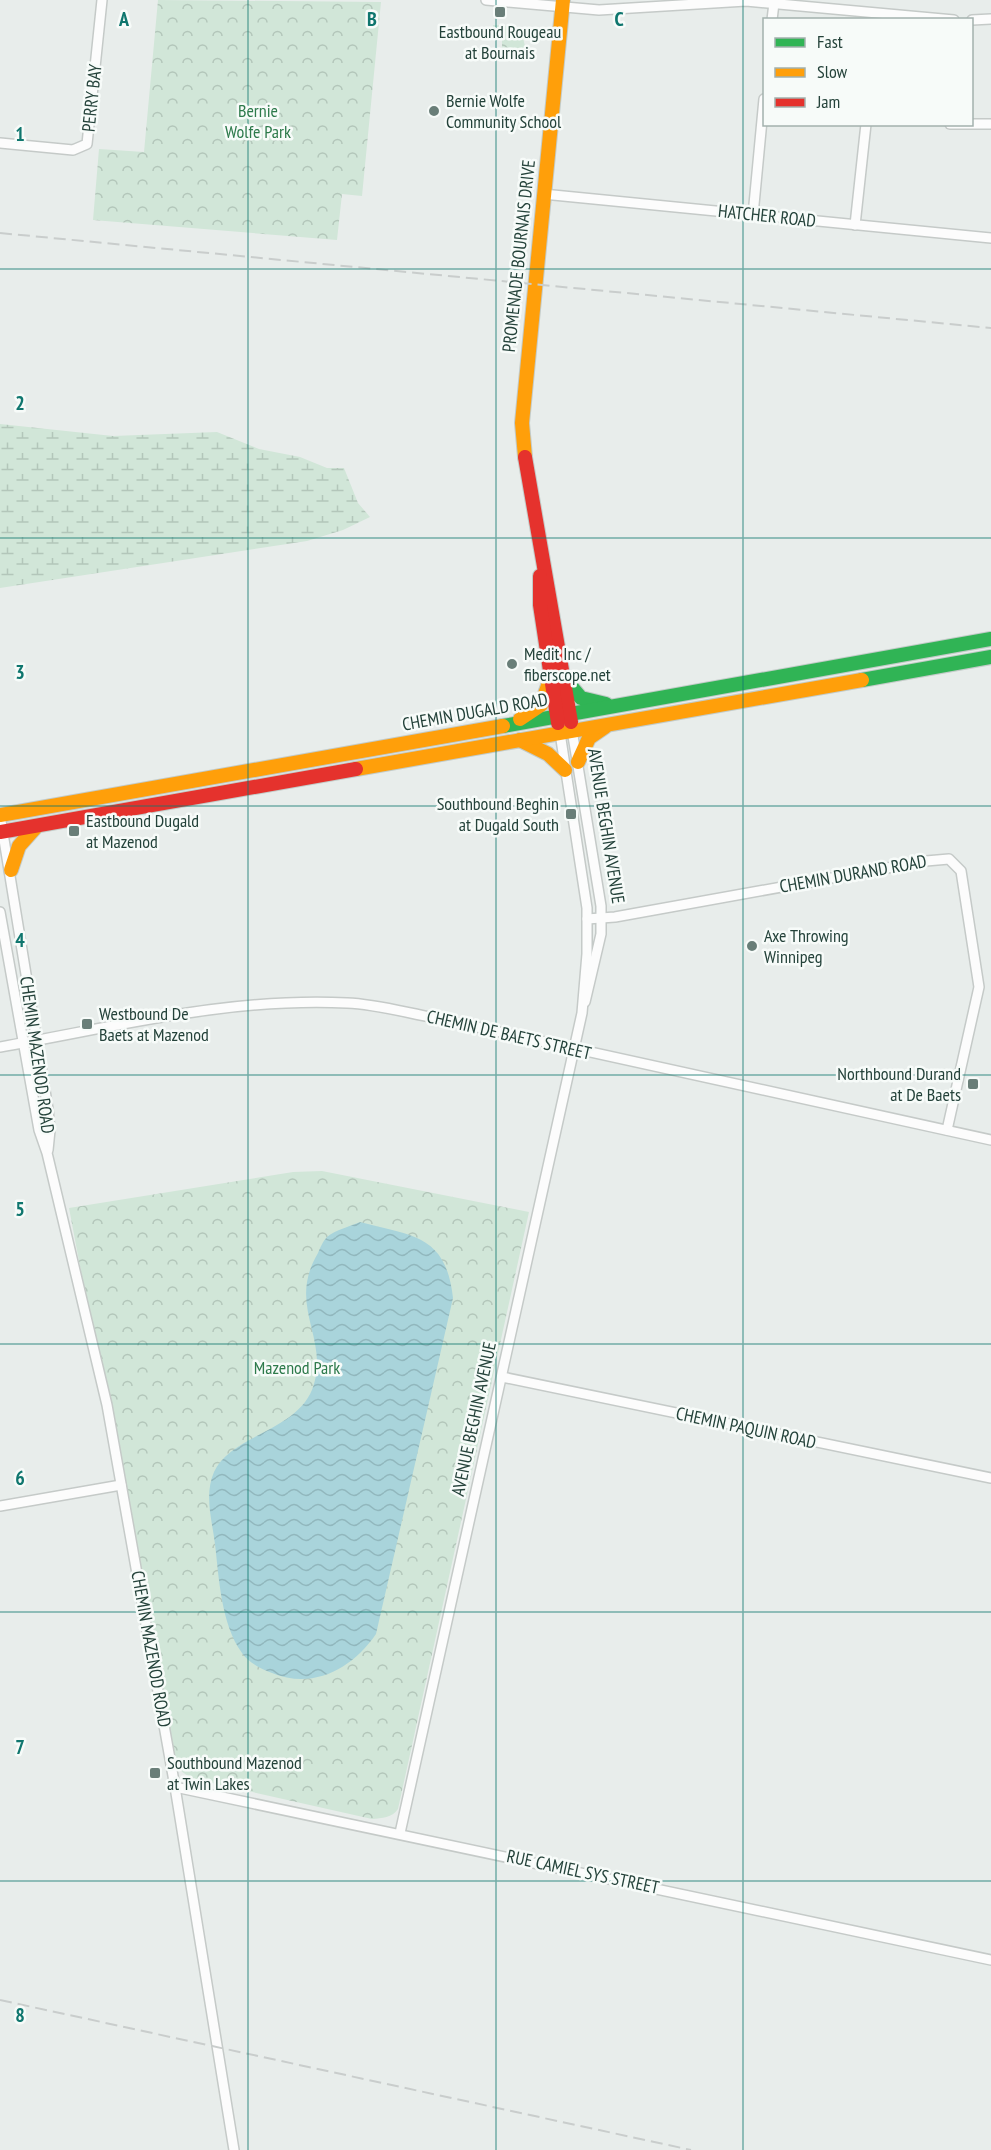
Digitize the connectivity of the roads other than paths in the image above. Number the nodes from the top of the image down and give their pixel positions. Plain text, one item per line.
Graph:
1 (102, 0) edge
2 (486, 0) edge
3 (774, 3) junction
4 (563, 4) edge
5 (772, 18) edge
6 (933, 18) edge
7 (991, 19) edge
8 (973, 20) edge
9 (763, 118) edge
10 (973, 124) edge
11 (991, 124) edge
12 (866, 126) edge
13 (0, 143) edge
14 (543, 194) junction
15 (753, 215) junction
16 (855, 225) junction
17 (991, 238) edge
18 (991, 639) edge
19 (991, 657) edge
20 (556, 674) junction
21 (617, 705) junction
22 (564, 715) junction
23 (513, 722) junction
24 (610, 724) junction
25 (566, 731) junction
26 (520, 740) junction
27 (578, 762) junction
28 (565, 770) junction
29 (0, 815) edge
30 (40, 825) junction
31 (2, 832) edge
32 (11, 870) junction
33 (0, 912) edge
34 (601, 918) junction
35 (587, 919) junction
36 (582, 1013) junction
37 (36, 1041) junction
38 (22, 1044) junction
39 (0, 1047) edge
40 (573, 1050) junction
41 (947, 1130) junction
42 (991, 1140) edge
43 (47, 1153) junction
44 (502, 1377) junction
45 (991, 1478) edge
46 (121, 1485) junction
47 (0, 1506) edge
48 (175, 1787) junction
49 (400, 1833) junction
50 (991, 1960) edge
51 (234, 2150) edge

1 - 13 street, PERRY BAY
2 - 4 street
3 - 4 street
3 - 5 street
3 - 6 street
4 - 14 main road, PROMENADE BOURNAIS DRIVE
7 - 8 street
9 - 15 street
10 - 11 street
12 - 16 street
14 - 15 street, HATCHER ROAD
14 - 20 main road, PROMENADE BOURNAIS DRIVE
15 - 16 street, HATCHER ROAD
16 - 17 street, HATCHER ROAD
18 - 21 main road, CHEMIN DUGALD ROAD
19 - 24 main road, CHEMIN DUGALD ROAD
20 - 21 main road
20 - 22 main road
20 - 23 main road
21 - 22 main road, CHEMIN DUGALD ROAD
22 - 23 main road, CHEMIN DUGALD ROAD
22 - 25 main road, AVENUE BEGHIN AVENUE
23 - 29 main road, CHEMIN DUGALD ROAD
24 - 25 main road, CHEMIN DUGALD ROAD
24 - 27 main road
25 - 26 main road, CHEMIN DUGALD ROAD
25 - 27 street, AVENUE BEGHIN AVENUE
25 - 28 street, AVENUE BEGHIN AVENUE
26 - 28 main road
26 - 30 main road, CHEMIN DUGALD ROAD
27 - 34 street, AVENUE BEGHIN AVENUE
28 - 35 street, AVENUE BEGHIN AVENUE
29 - 31 street, CHEMIN MAZENOD ROAD
30 - 31 main road, CHEMIN DUGALD ROAD
30 - 32 main road
31 - 32 street, CHEMIN MAZENOD ROAD
32 - 37 street, CHEMIN MAZENOD ROAD
33 - 38 street, CHEMIN MAZENOD ROAD
34 - 35 street, CHEMIN DURAND ROAD
34 - 36 street, AVENUE BEGHIN AVENUE
34 - 41 street, CHEMIN DURAND ROAD
35 - 36 street, AVENUE BEGHIN AVENUE
36 - 40 street, AVENUE BEGHIN AVENUE
37 - 38 street, CHEMIN DE BAETS STREET
37 - 40 street, CHEMIN DE BAETS STREET
37 - 43 street, CHEMIN MAZENOD ROAD
38 - 39 street, CHEMIN DE BAETS STREET
38 - 43 street, CHEMIN MAZENOD ROAD
40 - 41 street, CHEMIN DE BAETS STREET
40 - 44 street, AVENUE BEGHIN AVENUE
41 - 42 street, CHEMIN DE BAETS STREET
43 - 46 street, CHEMIN MAZENOD ROAD
44 - 45 street, CHEMIN PAQUIN ROAD
44 - 49 street, AVENUE BEGHIN AVENUE
46 - 47 street
46 - 48 street, CHEMIN MAZENOD ROAD
48 - 49 street, RUE CAMIEL SYS STREET
48 - 51 street, CHEMIN MAZENOD ROAD
49 - 50 street, RUE CAMIEL SYS STREET

